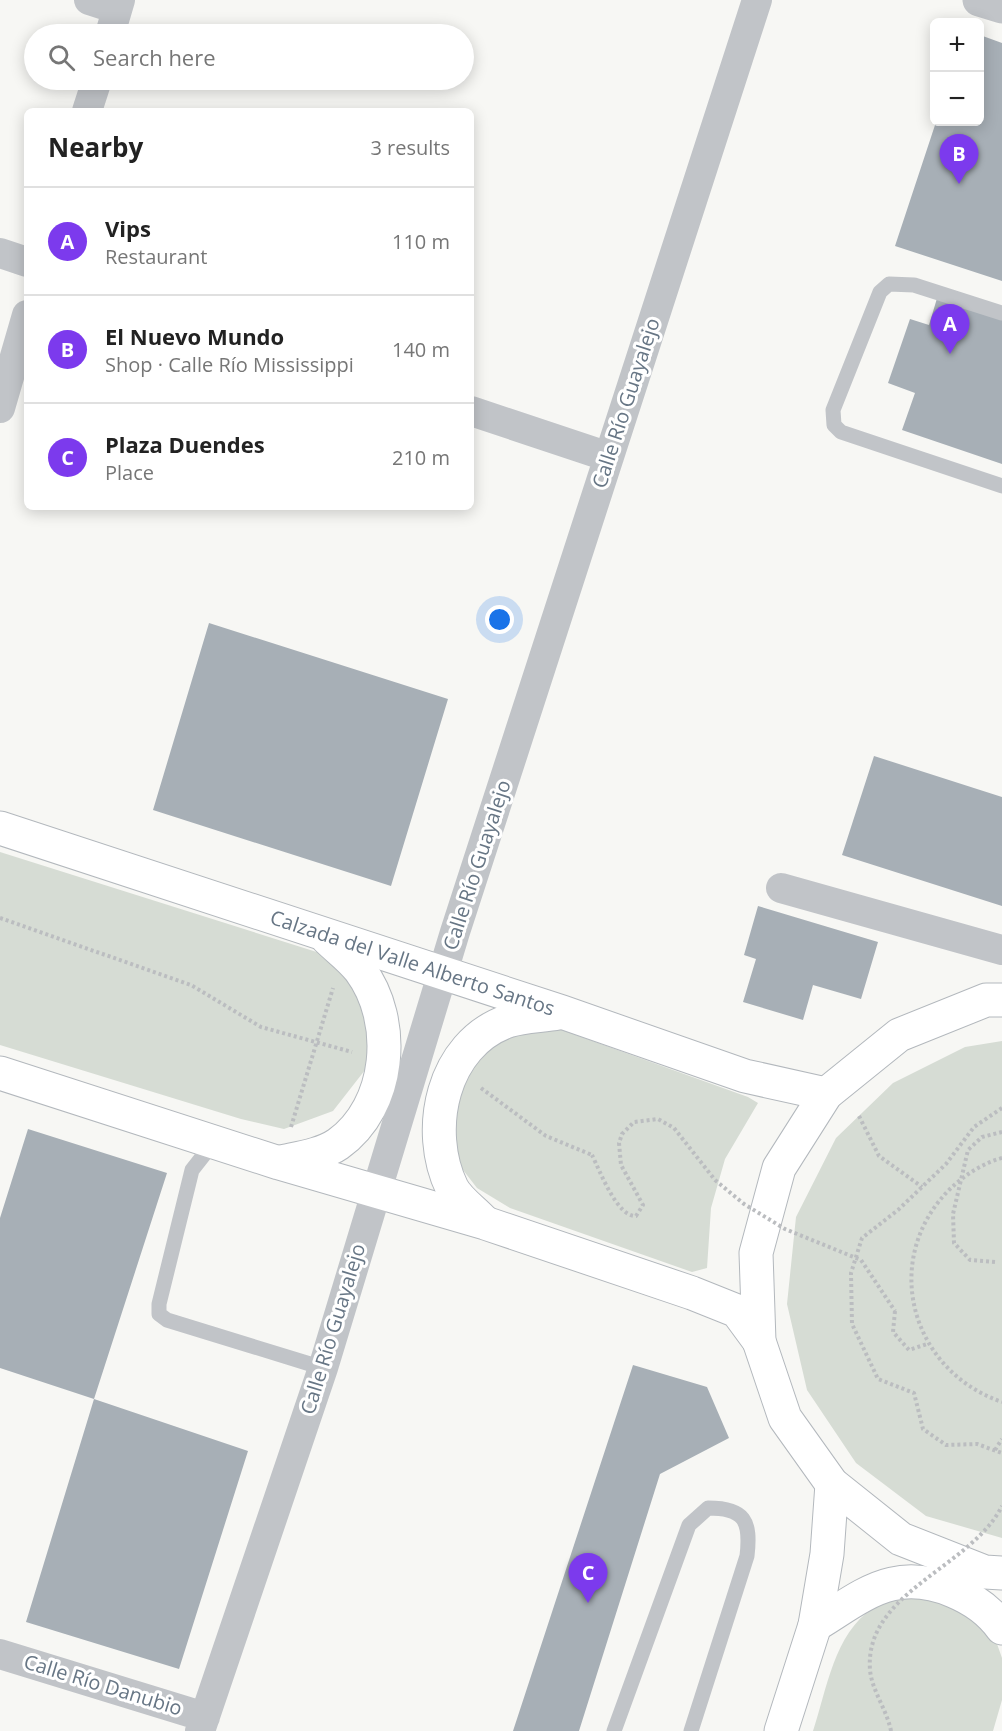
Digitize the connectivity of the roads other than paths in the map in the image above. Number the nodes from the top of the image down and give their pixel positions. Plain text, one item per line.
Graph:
1 (89, 0) edge
2 (757, 0) edge
3 (980, 0) edge
4 (1002, 7) edge
5 (116, 15) edge
6 (93, 90) edge
7 (88, 108) edge
8 (0, 253) edge
9 (24, 261) edge
10 (1002, 313) edge
11 (24, 325) edge
12 (0, 408) edge
13 (474, 412) edge
14 (609, 457) junction
15 (1002, 486) edge
16 (0, 828) edge
17 (781, 888) dead end
18 (322, 933) junction
19 (1002, 950) edge
20 (442, 973) junction
21 (997, 993) edge
22 (562, 1012) junction
23 (0, 1073) edge
24 (826, 1094) junction
25 (214, 1142) junction
26 (284, 1150) junction
27 (375, 1190) junction
28 (485, 1223) junction
29 (759, 1341) junction
30 (323, 1368) junction
31 (832, 1484) junction
32 (1002, 1573) edge
33 (815, 1625) junction
34 (1002, 1628) edge
35 (0, 1654) edge
36 (203, 1724) edge
37 (614, 1731) edge
38 (691, 1731) edge
39 (781, 1731) edge

1 - 5 street
2 - 14 street, Calle Río Guayalejo
3 - 4 street
6 - 7 street
8 - 9 street
10 - 15 lane
11 - 12 street
13 - 14 street
14 - 20 street, Calle Río Guayalejo
16 - 18 main road, Calzada del Valle Alberto Santos
17 - 19 street
18 - 20 main road, Calzada del Valle Alberto Santos
18 - 26 main road
20 - 22 main road, Calzada del Valle Alberto Santos
20 - 27 street, Calle Río Guayalejo
21 - 24 main road
22 - 24 main road, Calzada del Valle Alberto Santos
22 - 28 main road
23 - 25 main road
24 - 29 main road
25 - 26 main road
25 - 30 lane
26 - 27 main road
27 - 28 main road
27 - 30 street, Calle Río Guayalejo
28 - 29 main road
29 - 31 main road
30 - 36 street, Calle Río Guayalejo
31 - 32 main road
31 - 33 main road
33 - 34 main road
33 - 39 main road
35 - 36 street, Calle Río Danubio
37 - 38 lane

